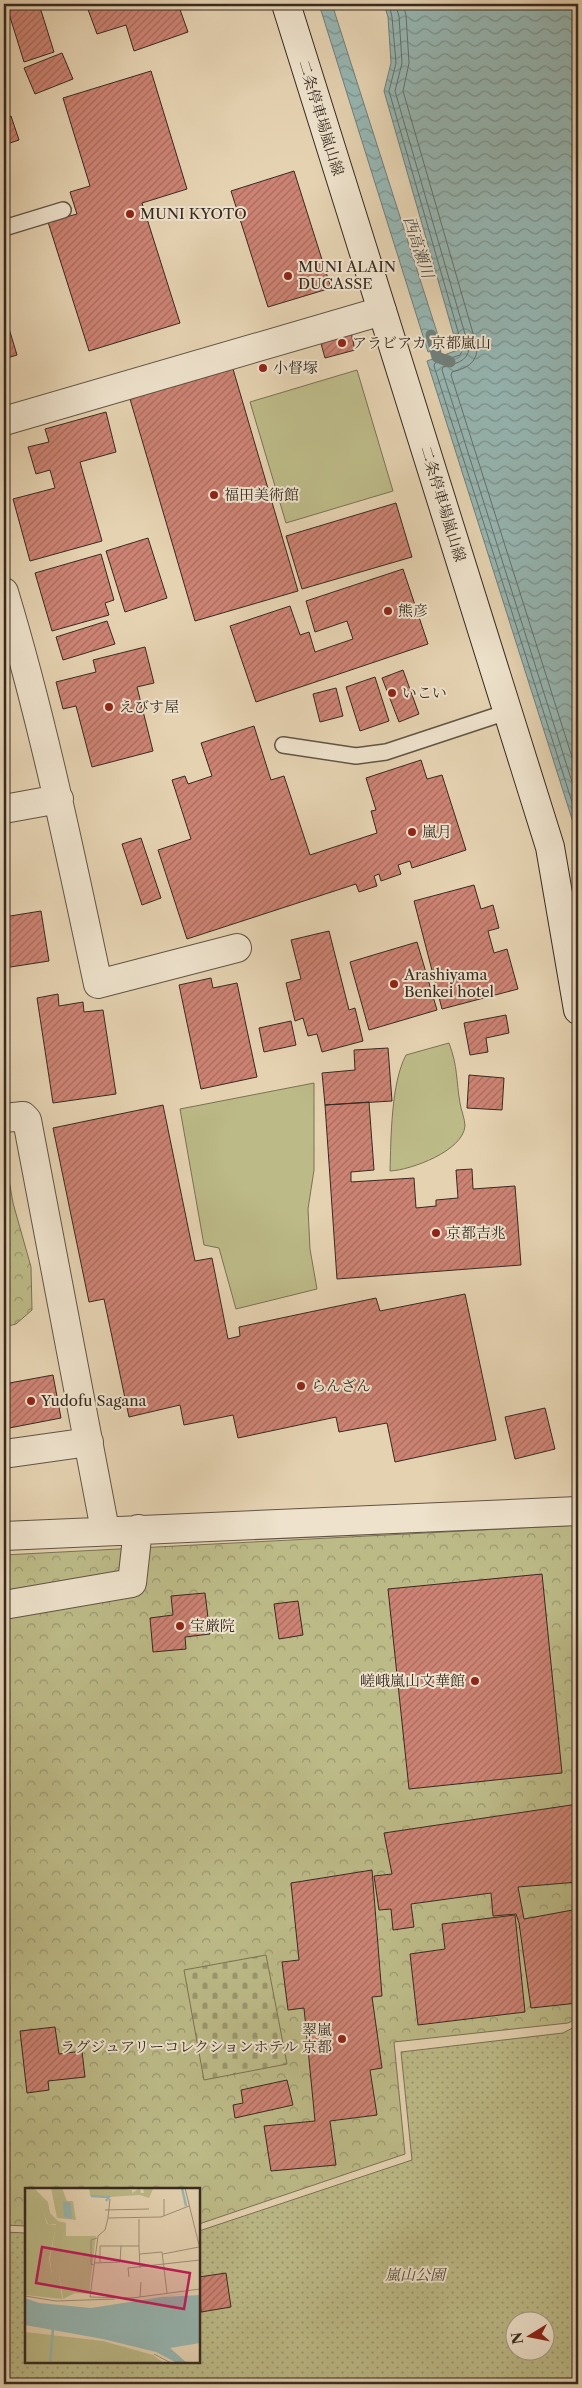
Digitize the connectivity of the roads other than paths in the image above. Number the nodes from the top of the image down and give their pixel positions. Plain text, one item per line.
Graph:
1 (286, 4) edge
2 (62, 210) dead end
3 (4, 228) edge
4 (382, 311) junction
5 (4, 421) edge
6 (4, 592) edge
7 (508, 712) junction
8 (283, 744) dead end
9 (59, 800) junction
10 (4, 809) edge
11 (237, 948) dead end
12 (578, 1010) edge
13 (4, 1118) edge
14 (89, 1442) junction
15 (4, 1454) edge
16 (578, 1511) edge
17 (138, 1529) junction
18 (106, 1530) junction
19 (4, 1536) edge
20 (4, 1605) edge

1 - 4 street, 二条停車場嵐山線
2 - 3 lane
4 - 5 street
4 - 7 street, 二条停車場嵐山線
6 - 9 street
7 - 8 lane
7 - 12 street, 二条停車場嵐山線
9 - 10 street
9 - 11 street
13 - 14 street
14 - 15 street
14 - 18 street
16 - 17 street
17 - 18 street
17 - 20 street
18 - 19 street

